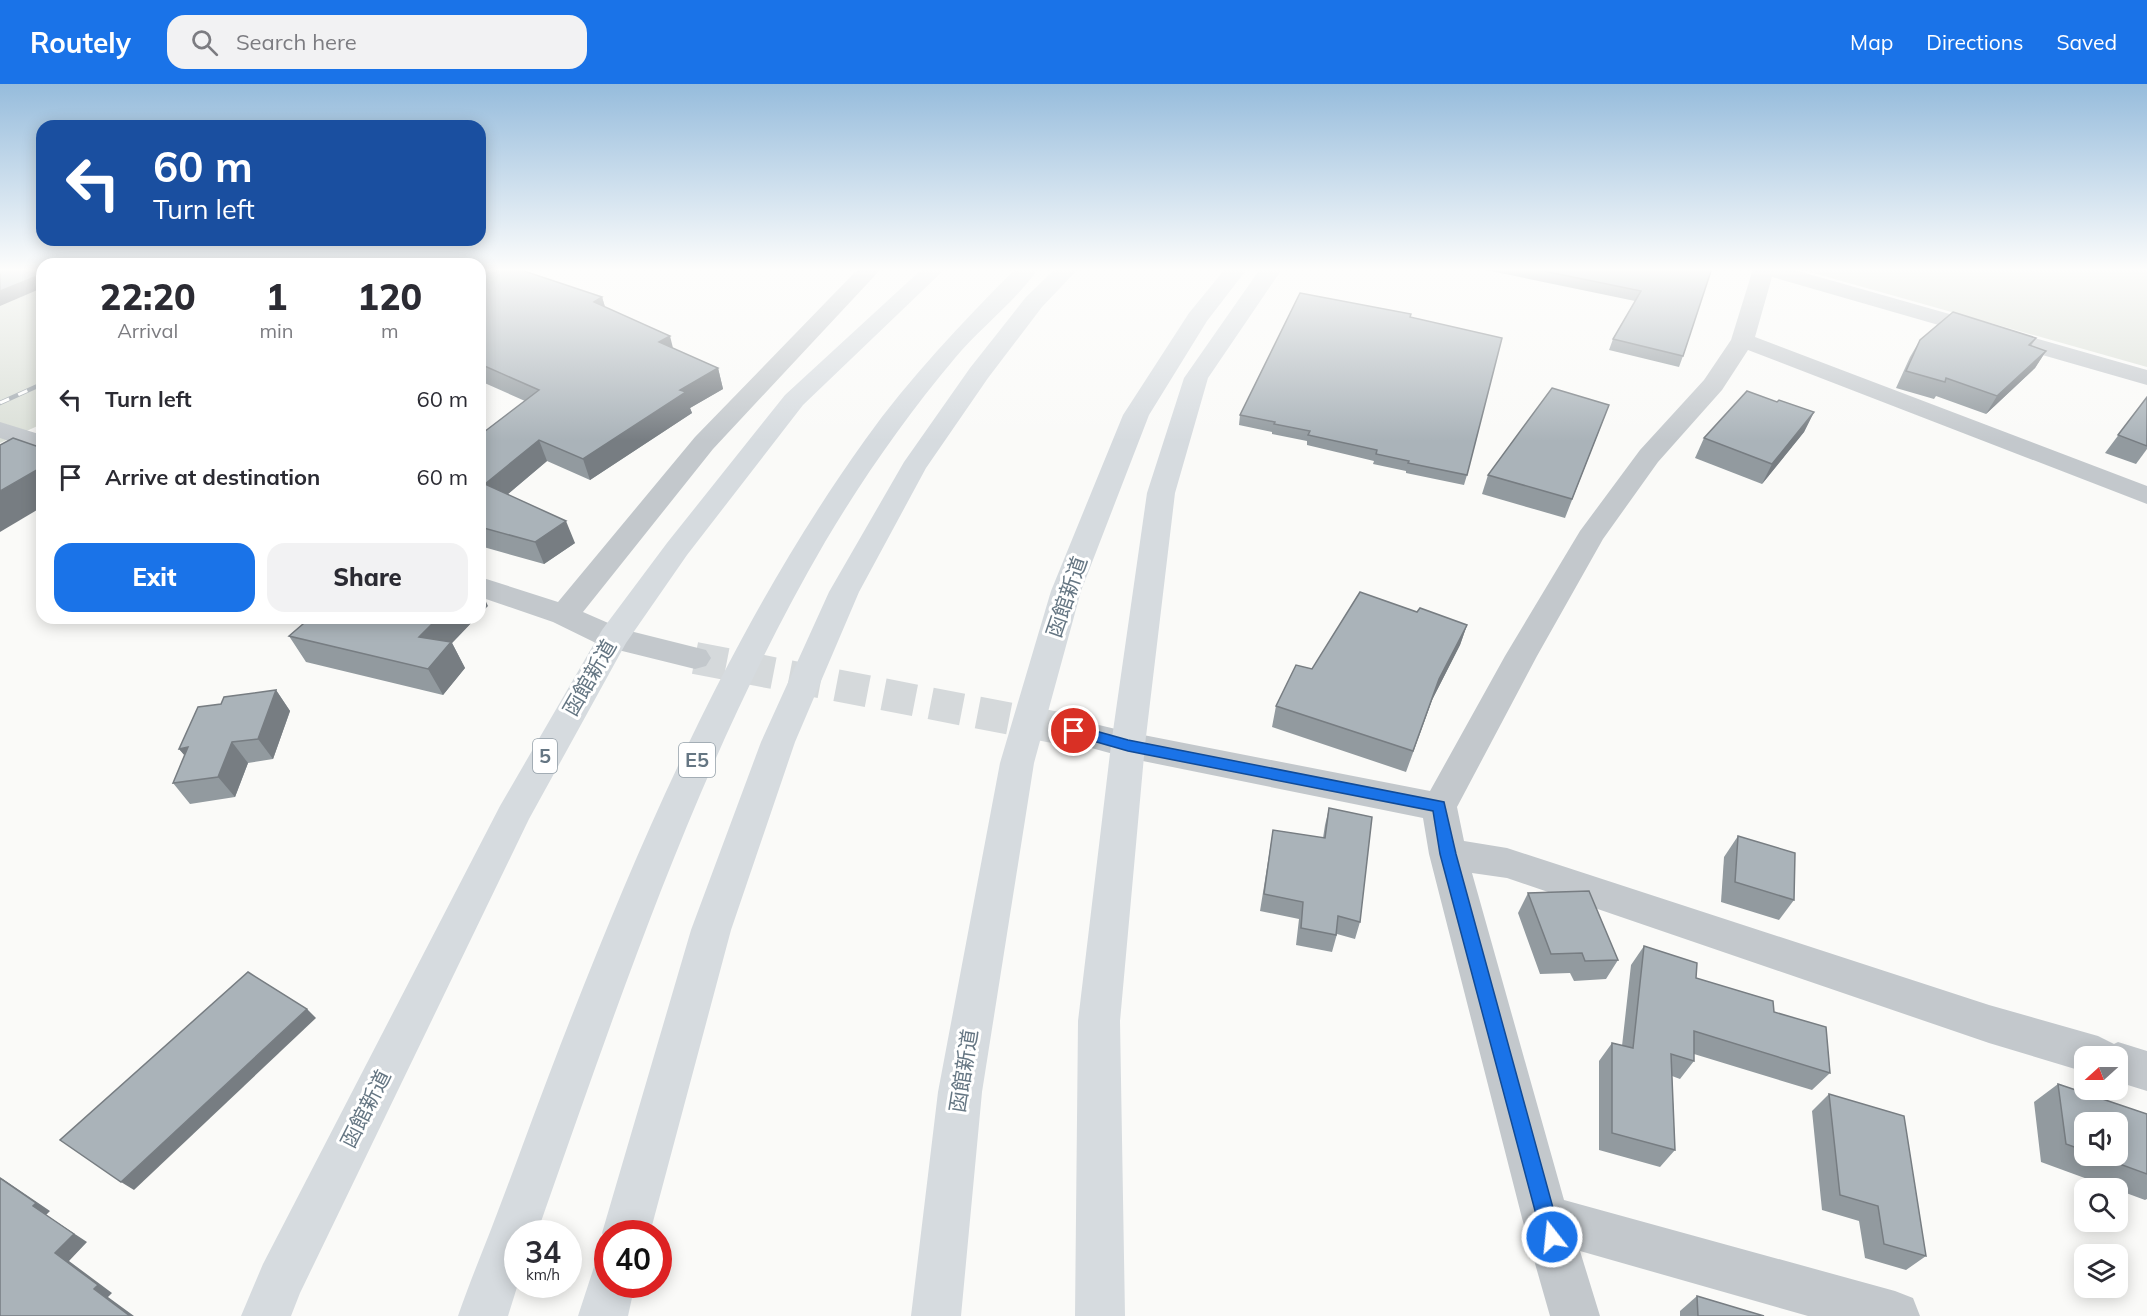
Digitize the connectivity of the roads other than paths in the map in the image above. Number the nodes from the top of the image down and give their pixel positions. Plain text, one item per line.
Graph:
1 (815, 326) edge
2 (873, 326) edge
3 (970, 326) edge
4 (1015, 326) edge
5 (1192, 326) edge
6 (1231, 326) edge
7 (1747, 326) edge
8 (1968, 326) edge
9 (1743, 340) junction
10 (2147, 378) edge
11 (0, 430) edge
12 (36, 442) edge
13 (2147, 496) edge
14 (486, 589) edge
15 (564, 615) junction
16 (613, 638) junction
17 (695, 658) tunnel mouth
18 (1074, 731) tunnel mouth
19 (1128, 746) junction
20 (1439, 807) junction
21 (1448, 854) junction
22 (2074, 1049) edge
23 (2128, 1065) edge
24 (2147, 1071) edge
25 (1546, 1218) junction
26 (630, 1220) edge
27 (608, 1298) edge
28 (266, 1316) edge
29 (483, 1316) edge
30 (603, 1316) edge
31 (936, 1316) edge
32 (1100, 1316) edge
33 (1575, 1316) edge
34 (1895, 1316) edge

1 - 15 street
2 - 16 highway, 函館新道 / 5
3 - 29 highway, E5
4 - 26 highway
5 - 31 highway, 函館新道
6 - 19 highway
7 - 9 street
8 - 10 street
9 - 13 street
9 - 20 street
11 - 12 street
14 - 15 street
15 - 16 street
16 - 17 street
16 - 28 highway, 函館新道 / 5
18 - 19 street
19 - 20 street
19 - 32 highway
20 - 21 street
21 - 22 street
21 - 25 street
23 - 24 street
25 - 33 street
25 - 34 street
27 - 30 highway

